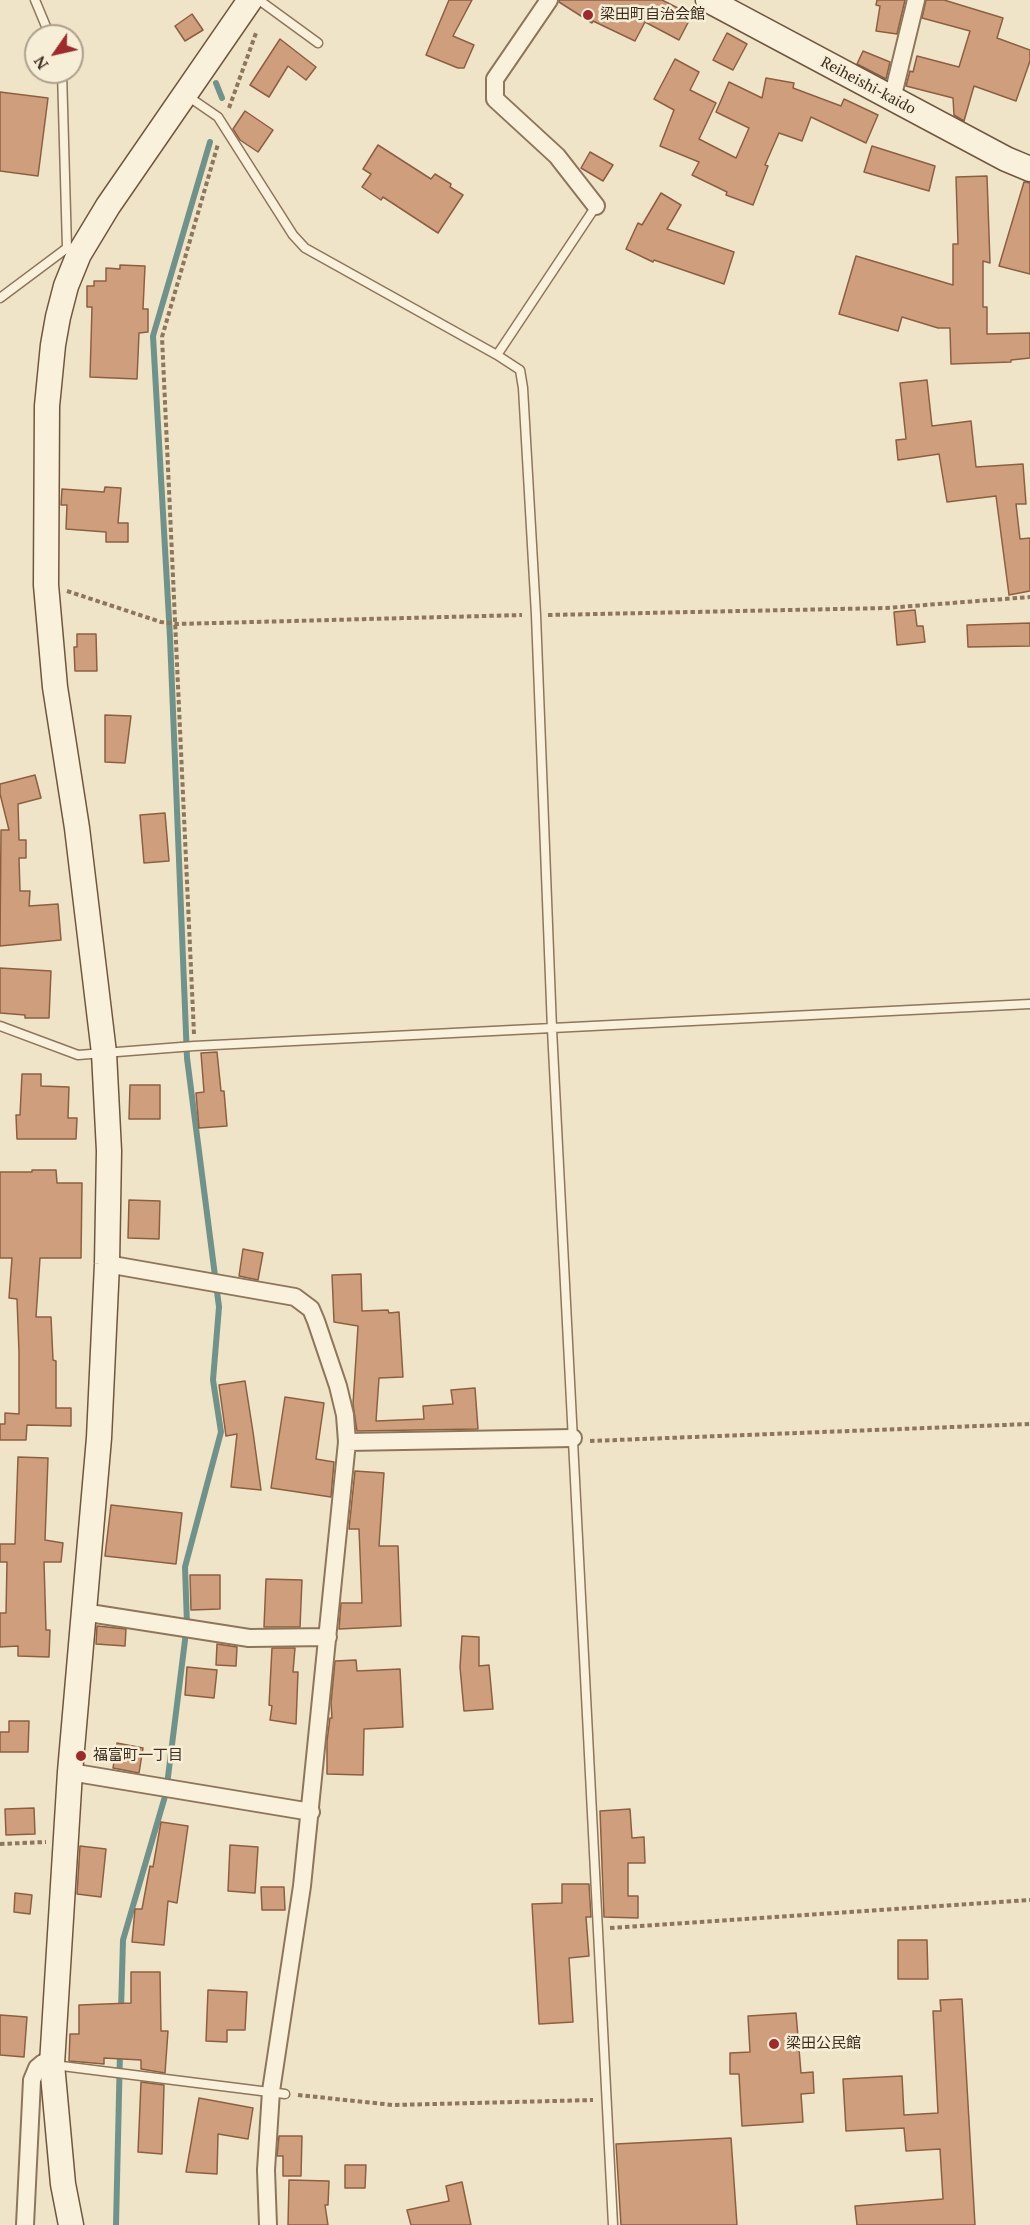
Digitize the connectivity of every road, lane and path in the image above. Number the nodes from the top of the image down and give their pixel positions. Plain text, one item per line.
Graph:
1 (35, 0) edge
2 (259, 0) edge
3 (549, 0) edge
4 (708, 0) edge
5 (916, 0) edge
6 (260, 5) edge
7 (45, 24) edge
8 (318, 43) dead end
9 (63, 84) edge
10 (184, 94) junction
11 (892, 99) junction
12 (223, 125) junction
13 (1030, 169) edge
14 (596, 206) joint
15 (73, 251) junction
16 (0, 298) edge
17 (497, 355) junction
18 (1030, 1004) edge
19 (0, 1026) edge
20 (552, 1029) junction
21 (194, 1046) junction
22 (104, 1053) junction
23 (107, 1264) junction
24 (1030, 1424) edge
25 (573, 1440) junction
26 (347, 1442) junction
27 (83, 1612) junction
28 (328, 1637) junction
29 (69, 1772) junction
30 (310, 1812) junction
31 (65, 1840) junction
32 (0, 1845) edge
33 (1030, 1900) edge
34 (597, 1929) junction
35 (52, 2064) junction
36 (278, 2093) junction
37 (606, 2099) junction
38 (25, 2225) edge
39 (71, 2225) edge
40 (268, 2225) edge
41 (613, 2225) edge

1 - 7 lane
2 - 6 lane
3 - 14 street
4 - 11 street, Reiheishi-kaido
5 - 11 street
6 - 8 lane
6 - 10 street
6 - 12 path
9 - 15 lane
10 - 12 lane
10 - 15 street
11 - 13 street, Reiheishi-kaido
12 - 17 lane
12 - 21 path
14 - 17 lane
15 - 16 lane
15 - 22 street
17 - 20 lane
18 - 20 lane
19 - 22 lane
20 - 21 lane
20 - 25 lane
21 - 22 lane
22 - 23 street
23 - 26 street
23 - 27 street
24 - 25 path
25 - 26 street
25 - 34 lane
26 - 28 street
27 - 28 street
27 - 29 street
28 - 30 street
29 - 30 street
29 - 31 street
30 - 36 street
31 - 32 path
31 - 35 street
33 - 34 path
34 - 37 lane
35 - 36 lane
35 - 38 street
35 - 39 street
36 - 37 path
36 - 40 street
37 - 41 lane

